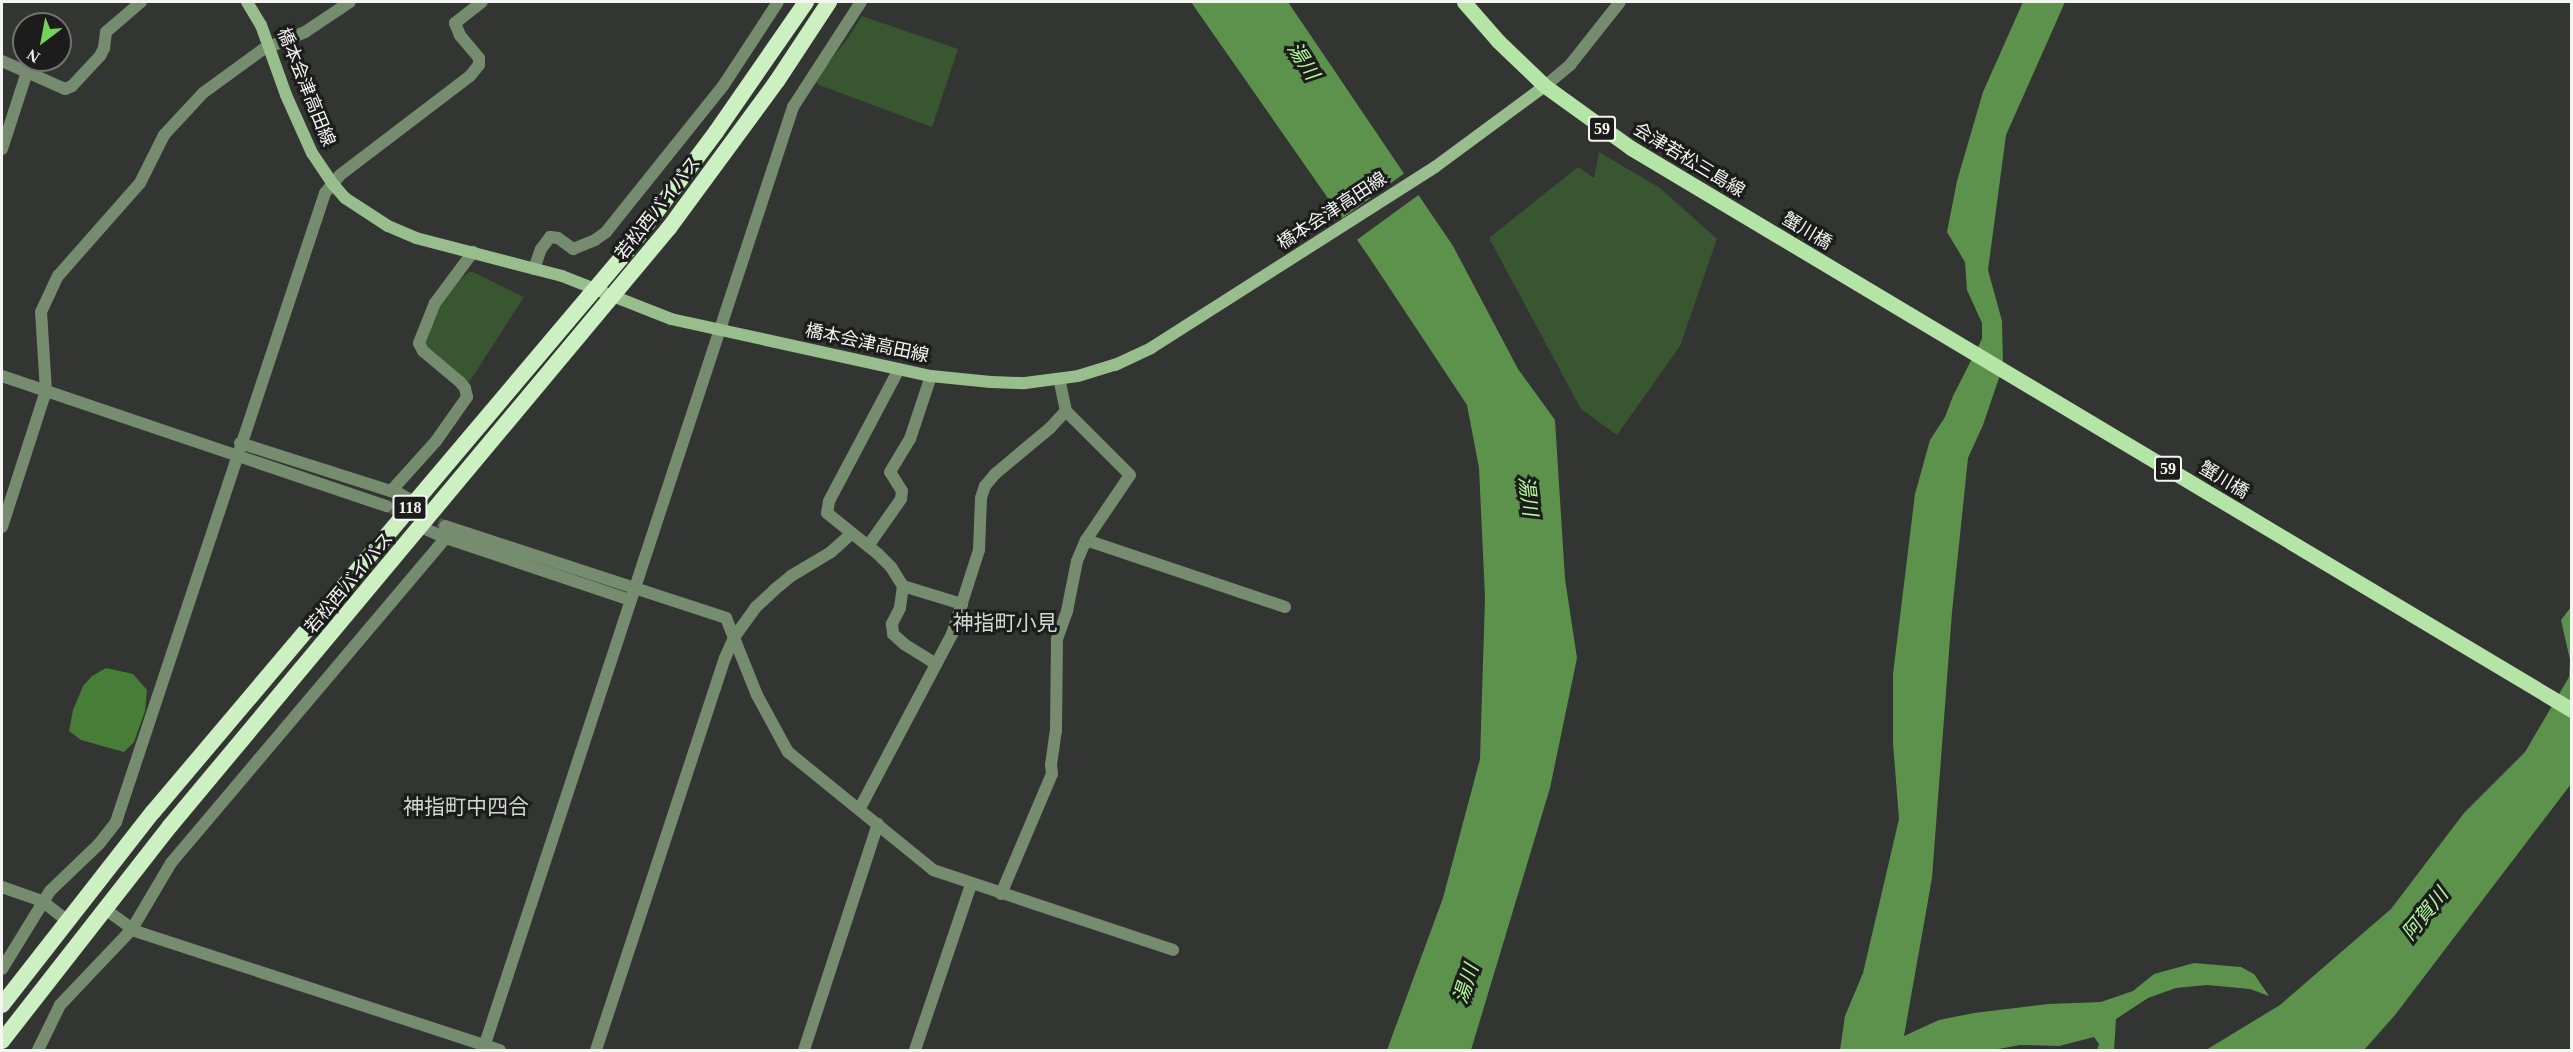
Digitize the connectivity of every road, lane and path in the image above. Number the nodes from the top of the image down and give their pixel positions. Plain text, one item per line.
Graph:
1 (141, 2) edge
2 (247, 2) edge
3 (350, 2) edge
4 (482, 2) edge
5 (778, 2) edge
6 (806, 2) edge
7 (829, 2) edge
8 (861, 2) edge
9 (1464, 2) edge
10 (1620, 2) edge
11 (270, 47) junction
12 (27, 72) joint
13 (1545, 87) junction
14 (2, 149) edge
15 (332, 183) junction
16 (1764, 228) joint
17 (473, 252) junction
18 (534, 269) junction
19 (595, 289) junction
20 (612, 297) junction
21 (718, 330) junction
22 (898, 369) junction
23 (2, 376) edge
24 (931, 376) junction
25 (1059, 379) junction
26 (46, 391) junction
27 (1066, 411) junction
28 (238, 449) junction
29 (391, 491) junction
30 (415, 502) junction
31 (387, 506) tunnel mouth
32 (2, 526) edge
33 (421, 527) junction
34 (446, 532) junction
35 (852, 533) junction
36 (1086, 540) junction
37 (868, 546) junction
38 (634, 586) junction
39 (903, 586) junction
40 (630, 600) junction
41 (962, 604) junction
42 (1285, 607) dead end
43 (735, 636) junction
44 (936, 664) junction
45 (2571, 710) edge
46 (860, 808) junction
47 (878, 824) junction
48 (970, 885) junction
49 (2, 887) edge
50 (1001, 894) junction
51 (42, 901) junction
52 (105, 909) junction
53 (68, 921) junction
54 (132, 929) junction
55 (1173, 950) dead end
56 (2, 969) edge
57 (2, 1005) edge
58 (2, 1041) edge
59 (484, 1048) edge
60 (38, 1050) edge
61 (500, 1050) edge
62 (596, 1050) edge
63 (804, 1050) edge
64 (915, 1050) edge

1 - 12 street
2 - 11 main road, 橋本会津高田線
3 - 11 street
4 - 15 street
5 - 18 street
6 - 19 highway, 若松西バイパス / 118
7 - 20 highway, 若松西バイパス / 118
8 - 21 street
9 - 13 main road, 会津若松三島線 / 59
10 - 13 street
11 - 15 main road, 橋本会津高田線
11 - 26 street
12 - 14 street
13 - 16 main road, 会津若松三島線 / 59
13 - 25 main road, 橋本会津高田線
15 - 17 main road, 橋本会津高田線
15 - 28 street
16 - 45 main road, 蟹川橋 / 59
17 - 18 main road, 橋本会津高田線
17 - 29 street
18 - 19 main road, 橋本会津高田線
19 - 20 main road, 橋本会津高田線
19 - 30 highway, 若松西バイパス / 118
20 - 21 main road, 橋本会津高田線
20 - 33 highway, 若松西バイパス / 118
21 - 22 main road, 橋本会津高田線
21 - 38 street
22 - 24 main road, 橋本会津高田線
22 - 35 street
23 - 26 street
24 - 25 main road, 橋本会津高田線
24 - 37 street
25 - 27 street
26 - 28 street
26 - 32 street
27 - 36 street
27 - 41 street
28 - 29 street
28 - 31 street
28 - 51 street
29 - 30 street
30 - 53 highway, 若松西バイパス / 118
33 - 34 street
33 - 52 highway, 若松西バイパス / 118
34 - 38 street
34 - 40 street
34 - 54 street
35 - 37 street
35 - 43 street
36 - 42 street
36 - 50 street
37 - 39 street
38 - 40 street
38 - 43 street
39 - 41 street
39 - 44 street
40 - 59 street
41 - 44 street
43 - 46 street
43 - 62 street
44 - 46 street
46 - 47 street
47 - 48 street
47 - 63 street
48 - 50 street
48 - 64 street
49 - 51 street
50 - 55 street
51 - 53 street
51 - 56 street
52 - 54 street
52 - 58 highway, 若松西バイパス / 118
53 - 57 highway, 若松西バイパス / 118
54 - 59 street
54 - 60 street
59 - 61 street

